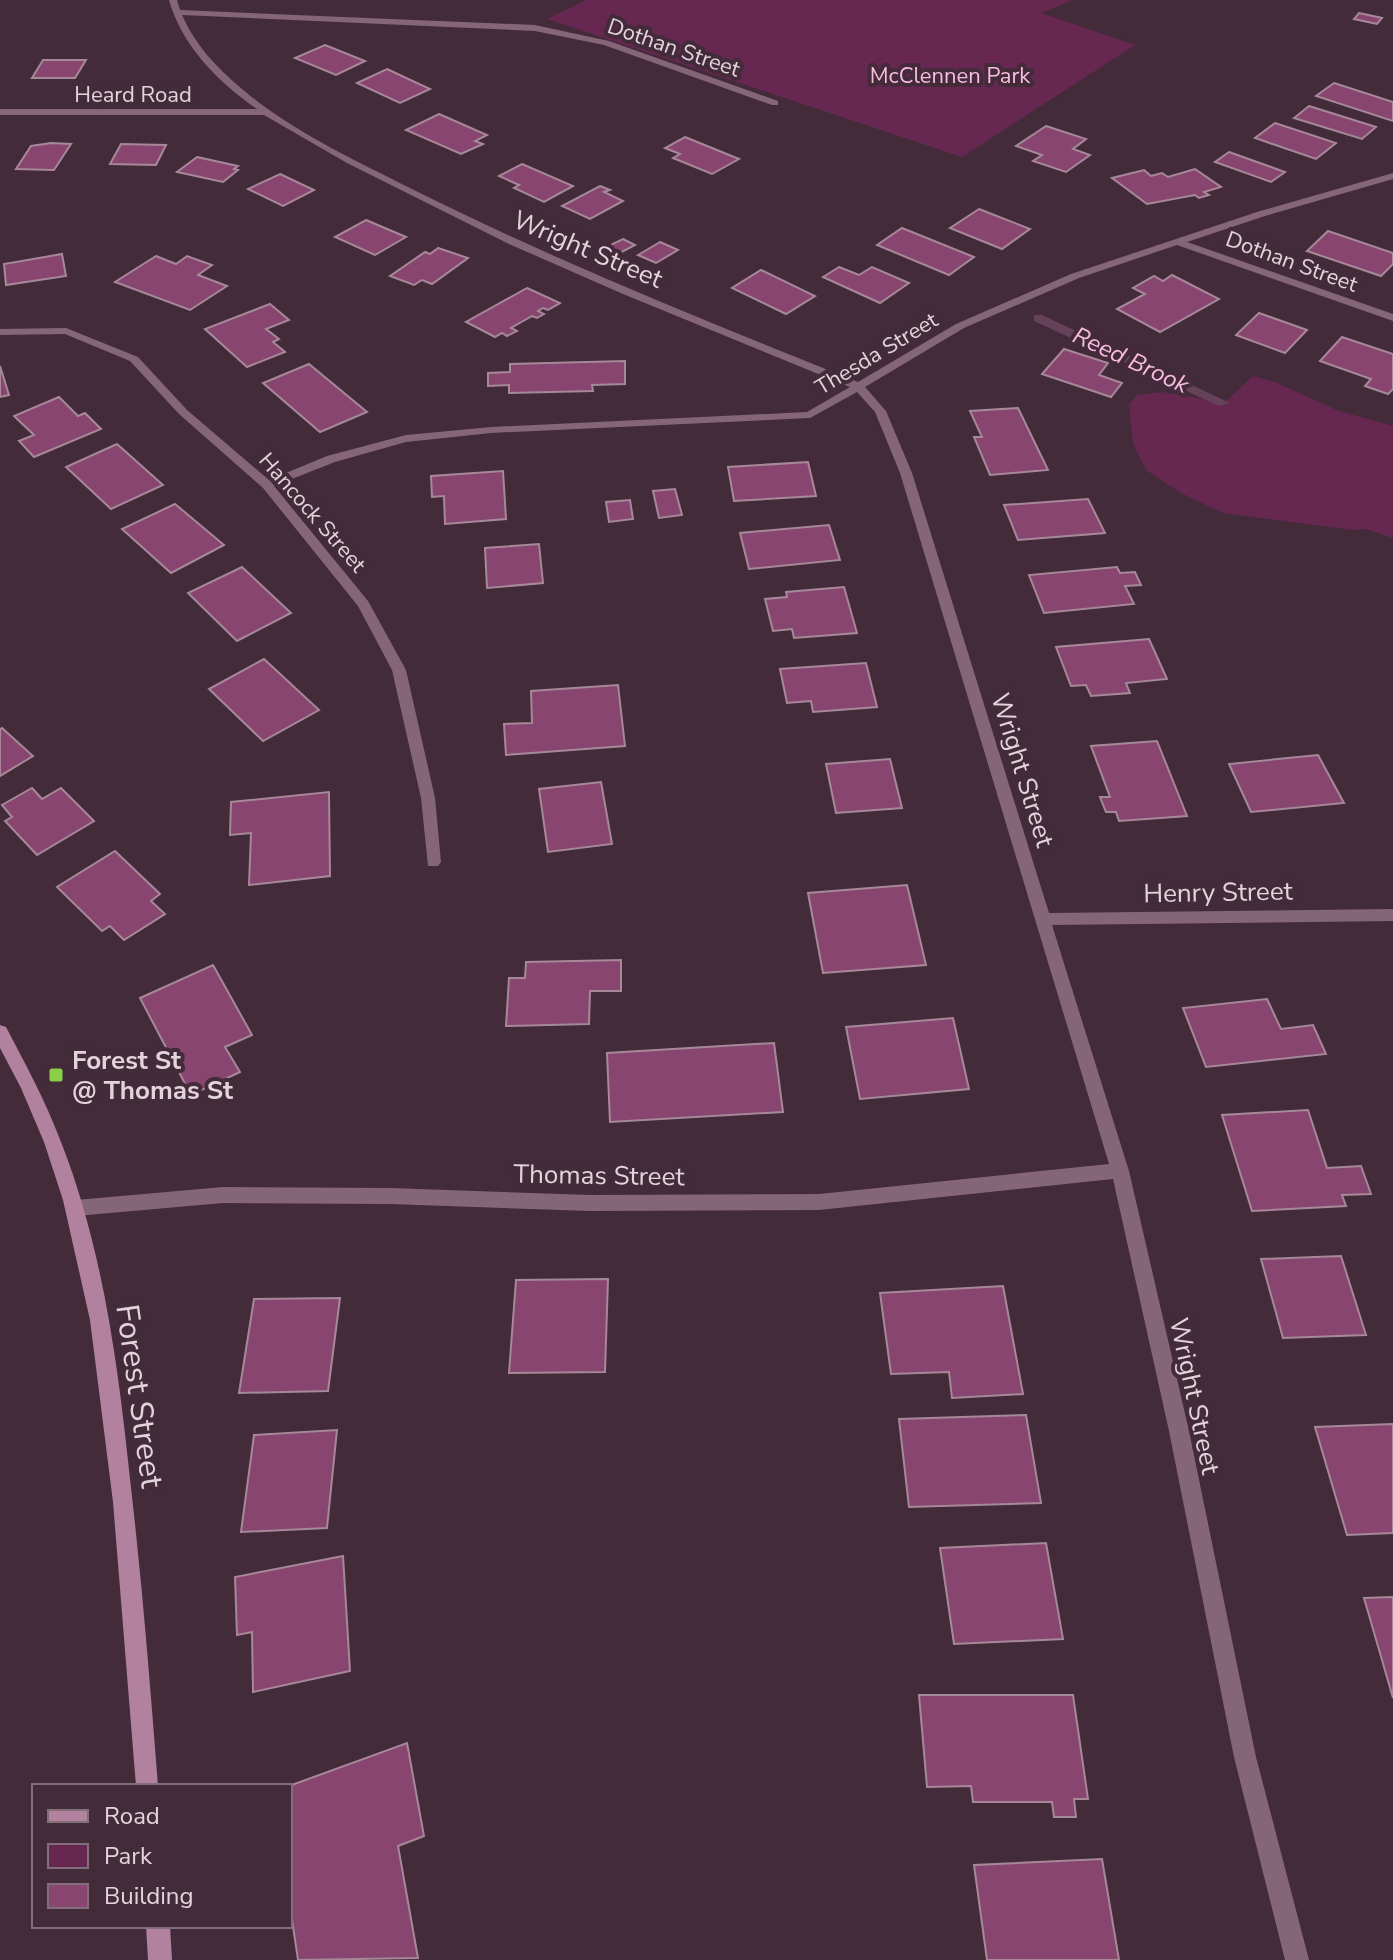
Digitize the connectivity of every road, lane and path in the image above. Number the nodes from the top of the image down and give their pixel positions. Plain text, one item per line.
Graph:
1 (174, 6) edge
2 (775, 103) dead end
3 (0, 112) edge
4 (267, 112) junction
5 (1393, 176) edge
6 (1178, 242) junction
7 (1393, 318) edge
8 (0, 332) edge
9 (858, 386) junction
10 (267, 485) junction
11 (433, 862) dead end
12 (1393, 915) edge
13 (1045, 919) junction
14 (0, 1032) edge
15 (1120, 1171) junction
16 (76, 1208) junction
17 (147, 1784) edge
18 (158, 1928) edge
19 (160, 1960) edge
20 (1297, 1960) edge

1 - 2 street, Dothan Street
1 - 4 street, Wright Street
3 - 4 street, Heard Road
4 - 9 street, Wright Street
5 - 6 street, Thesda Street
6 - 7 street, Dothan Street
6 - 9 street, Thesda Street
8 - 10 street, Hancock Street
9 - 10 street, Thesda Street
9 - 13 street, Wright Street
10 - 11 street, Hancock Street
12 - 13 street, Henry Street
13 - 15 street, Wright Street
14 - 16 main road, Forest Street
15 - 16 street, Thomas Street
15 - 20 street, Wright Street
16 - 17 main road, Forest Street
18 - 19 main road

